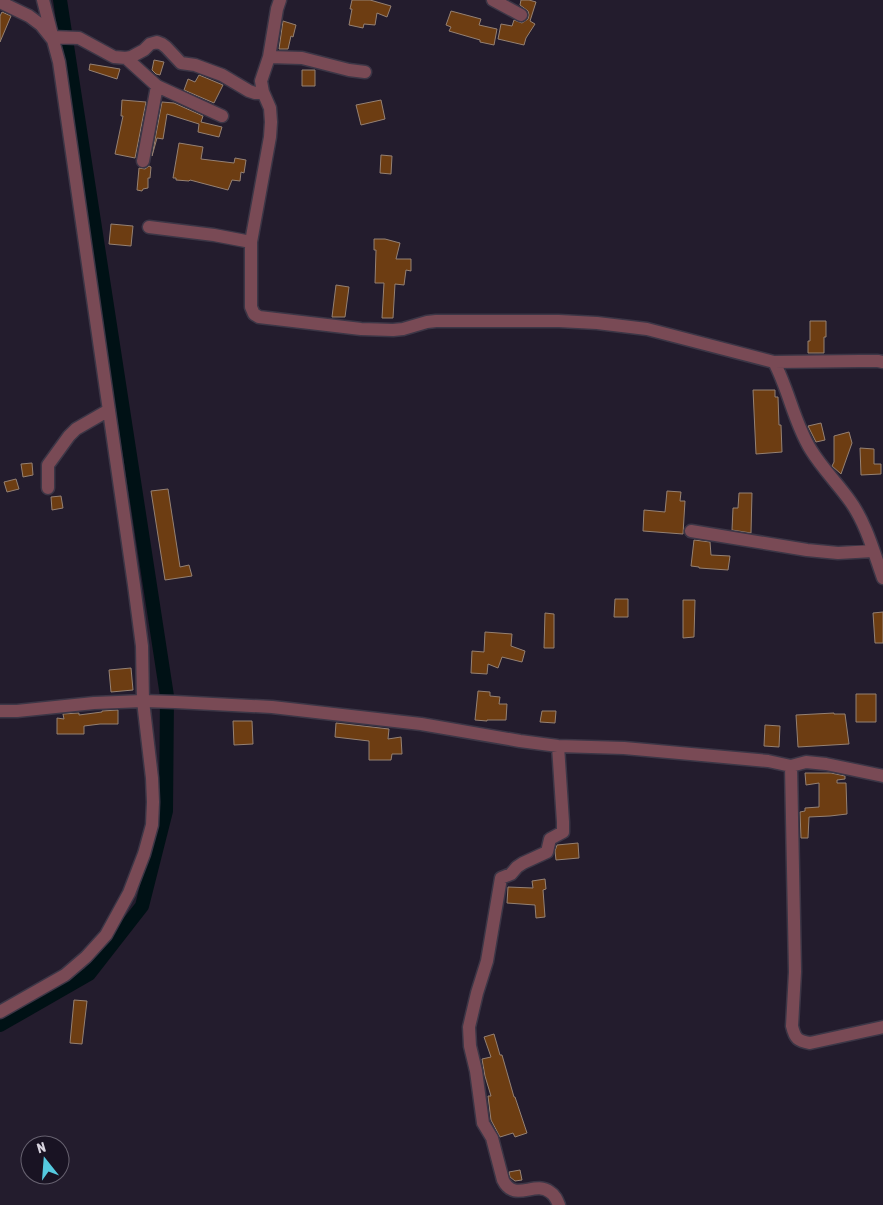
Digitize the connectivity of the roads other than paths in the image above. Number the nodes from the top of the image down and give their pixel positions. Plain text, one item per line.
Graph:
1 (43, 0) edge
2 (280, 0) edge
3 (493, 0) edge
4 (0, 2) edge
5 (521, 15) dead end
6 (54, 38) junction
7 (269, 56) junction
8 (126, 58) junction
9 (365, 72) dead end
10 (156, 86) junction
11 (263, 92) junction
12 (222, 116) dead end
13 (143, 161) dead end
14 (149, 227) dead end
15 (251, 242) junction
16 (774, 362) junction
17 (883, 362) edge
18 (109, 410) junction
19 (48, 488) dead end
20 (691, 531) dead end
21 (873, 551) junction
22 (883, 578) edge
23 (150, 701) junction
24 (0, 711) edge
25 (558, 746) junction
26 (791, 766) junction
27 (883, 776) edge
28 (0, 1012) edge
29 (883, 1027) edge
30 (559, 1205) edge

1 - 6 street
2 - 7 street
3 - 5 street
4 - 6 street
6 - 8 street
6 - 18 street
7 - 9 street
7 - 11 street
8 - 10 street
8 - 11 street
10 - 12 street
10 - 13 street
11 - 15 street
14 - 15 street
15 - 16 street
16 - 17 street
16 - 21 street
18 - 19 street
18 - 23 street
20 - 21 street
21 - 22 street
23 - 24 street
23 - 25 street
23 - 28 street
25 - 26 street
25 - 30 street
26 - 27 street
26 - 29 street

